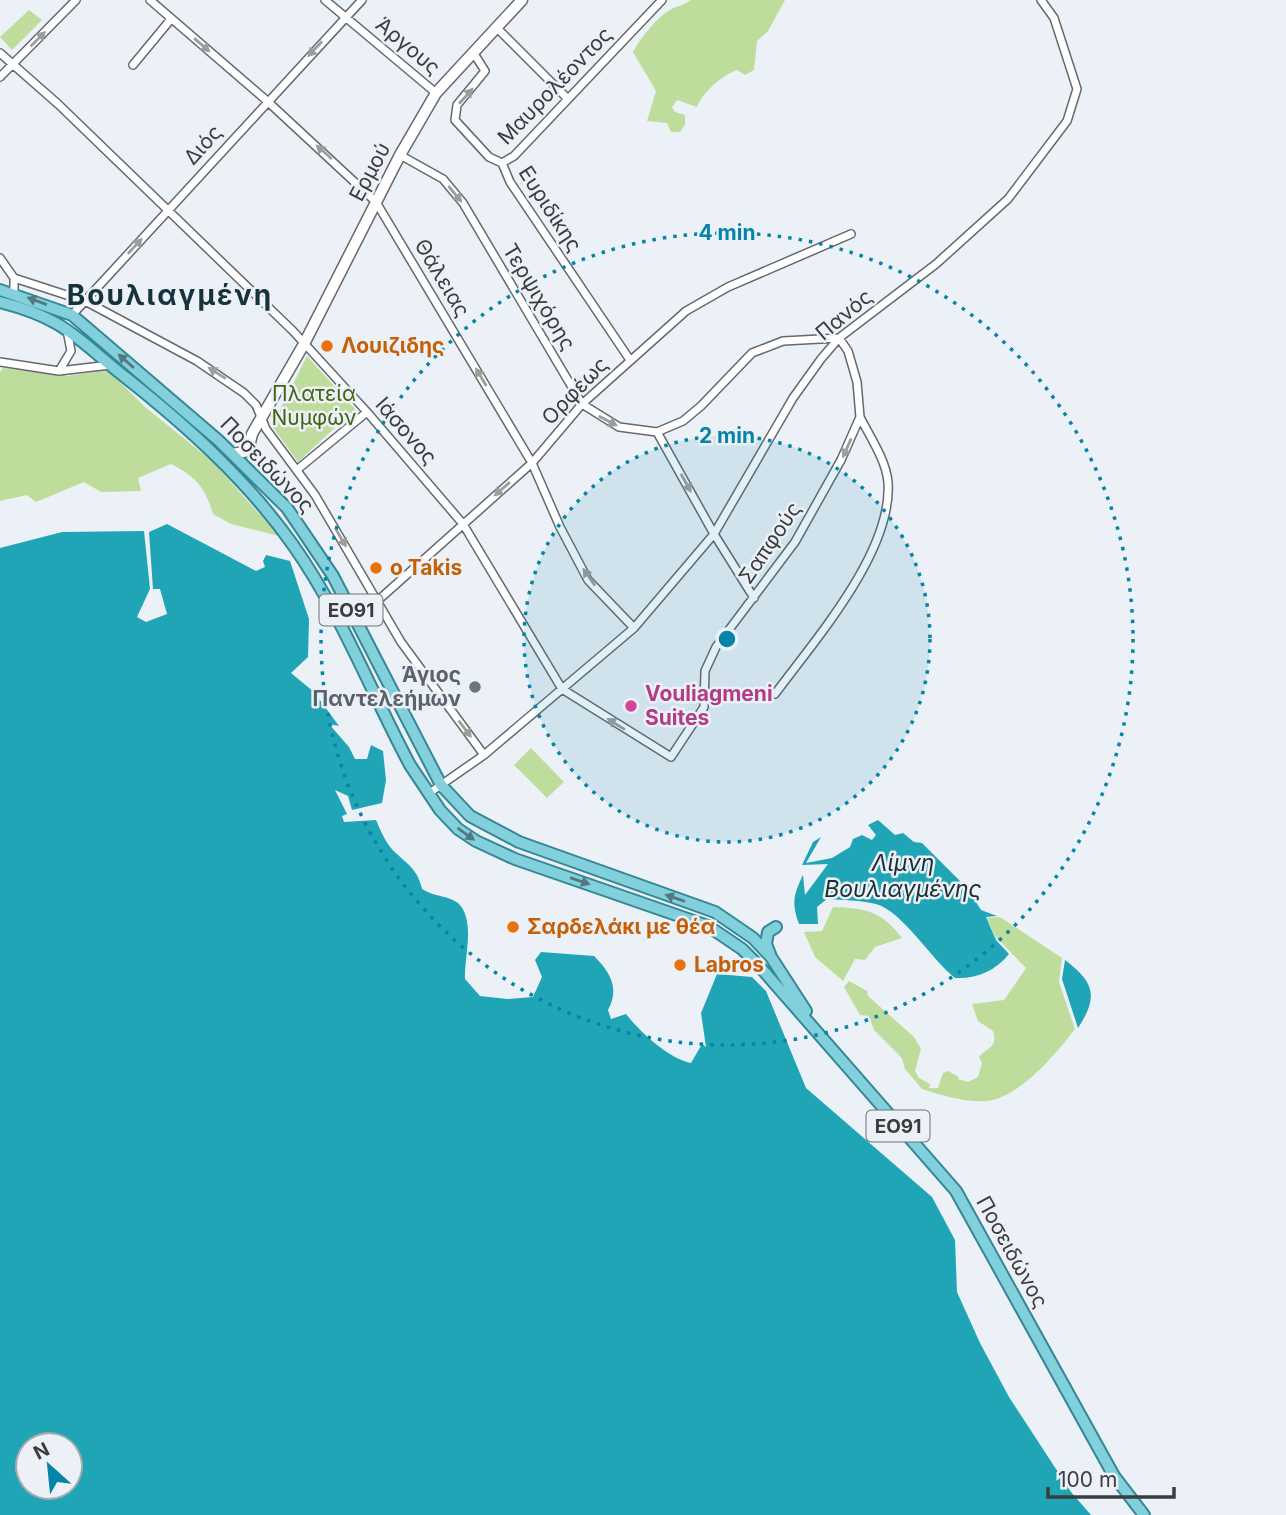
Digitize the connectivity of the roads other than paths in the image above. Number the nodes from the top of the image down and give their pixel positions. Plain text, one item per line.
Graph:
1 (76, 0) edge
2 (150, 0) edge
3 (324, 0) edge
4 (362, 0) edge
5 (523, 0) edge
6 (662, 0) edge
7 (1041, 0) edge
8 (345, 17) junction
9 (171, 19) junction
10 (497, 28) junction
11 (473, 52) junction
12 (0, 54) edge
13 (12, 64) junction
14 (133, 65) dead end
15 (0, 77) edge
16 (436, 93) junction
17 (567, 98) junction
18 (266, 100) junction
19 (400, 155) junction
20 (502, 163) junction
21 (376, 202) junction
22 (168, 211) junction
23 (850, 234) dead end
24 (0, 258) edge
25 (14, 278) junction
26 (0, 289) edge
27 (14, 293) junction
28 (85, 301) junction
29 (0, 302) edge
30 (72, 314) junction
31 (66, 327) junction
32 (839, 338) junction
33 (302, 346) junction
34 (630, 360) junction
35 (0, 362) edge
36 (110, 365) junction
37 (59, 371) junction
38 (582, 404) junction
39 (367, 412) junction
40 (264, 417) junction
41 (860, 417) junction
42 (657, 432) junction
43 (233, 454) junction
44 (532, 463) junction
45 (224, 464) junction
46 (298, 469) junction
47 (463, 524) junction
48 (714, 534) junction
49 (754, 598) junction
50 (376, 601) junction
51 (356, 620) junction
52 (634, 628) junction
53 (562, 689) junction
54 (775, 694) dead end
55 (484, 755) junction
56 (441, 785) junction
57 (427, 794) junction
58 (776, 927) dead end
59 (740, 929) junction
60 (729, 939) junction
61 (771, 957) junction
62 (815, 1029) junction
63 (1144, 1515) edge

13 -> 1 street
2 - 9 street, Θάλειας
3 - 8 street, Άργους
4 - 8 street, Διός
5 - 10 street, Ερμού
6 - 17 street, Μαυρολέοντος
7 - 32 street, Πανός
8 - 16 street, Άργους
8 -> 18 street, Διός
9 - 14 street
9 -> 18 street, Θάλειας
10 - 11 street, Ερμού
10 - 17 street
11 - 16 street, Ερμού
20 -> 11 street, Ευριδίκης
12 - 13 street, Ιάσονος
13 - 15 street
13 - 22 street, Ιάσονος
16 - 19 street, Ερμού
17 - 20 street, Μαυρολέοντος
21 -> 18 street, Θάλειας
18 - 22 street, Διός
19 - 21 street, Ερμού
19 -> 38 street, Τερψιχόρης
20 - 34 street, Ευριδίκης
21 - 33 street, Ερμού
44 -> 21 street, Θάλειας
28 -> 22 street, Διός
22 - 33 street, Ιάσονος
23 - 34 street, Ορφέως
24 - 25 street
25 - 27 street
25 - 28 street
26 - 27 main road, Ποσειδώνος / ΕΟ91
30 -> 27 main road, Ποσειδώνος / ΕΟ91
28 - 30 street, Διός
40 -> 28 street
29 - 31 main road, Ποσειδώνος / ΕΟ91
43 -> 30 main road, Ποσειδώνος / ΕΟ91
31 - 36 main road, Ποσειδώνος / ΕΟ91
31 - 37 street
32 - 41 street, Σαπφούς
32 - 42 street
32 - 48 street, Πανός
33 - 39 street, Ιάσονος
33 - 40 street, Ερμού
34 - 38 street, Ορφέως
35 - 37 street
36 - 37 street
36 - 45 main road, Ποσειδώνος / ΕΟ91
38 -> 42 street, Τερψιχόρης
38 - 44 street, Ορφέως
39 - 46 street
39 - 47 street, Ιάσονος
40 - 43 street, Ερμού
40 - 46 street
41 -> 49 street, Σαπφούς
41 - 54 street
42 -> 48 street
43 - 45 street, Ερμού
43 - 51 main road, Ποσειδώνος / ΕΟ91
44 -> 47 street, Ορφέως
52 -> 44 street, Θάλειας
45 - 57 main road, Ποσειδώνος / ΕΟ91
46 -> 50 street
47 - 50 street, Ορφέως
47 - 53 street, Ιάσονος
48 - 49 street
48 - 52 street, Πανός
49 -> 53 street, Σαπφούς
50 - 51 street, Ορφέως
50 -> 55 street
51 - 56 main road, Ποσειδώνος / ΕΟ91
52 - 53 street, Πανός
53 - 55 street
55 - 56 street
56 - 57 street
59 -> 56 main road, Ποσειδώνος / ΕΟ91
57 -> 60 main road, Ποσειδώνος / ΕΟ91
58 - 61 main road
59 - 60 main road
59 - 61 main road, Ποσειδώνος / ΕΟ91
60 - 62 main road, Ποσειδώνος / ΕΟ91
61 - 62 main road, Ποσειδώνος / ΕΟ91
62 - 63 main road, Ποσειδώνος / ΕΟ91

